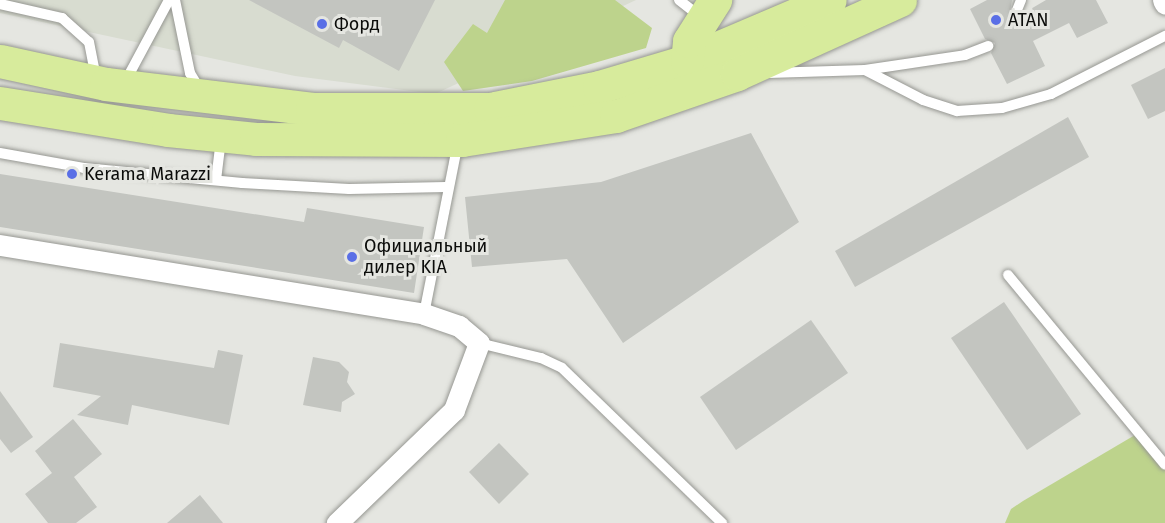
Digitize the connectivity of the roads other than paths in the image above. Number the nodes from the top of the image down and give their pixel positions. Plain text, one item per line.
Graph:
1 (169, 0) edge
2 (175, 0) edge
3 (830, 0) edge
4 (888, 3) edge
5 (0, 4) edge
6 (699, 6) edge
7 (1165, 36) edge
8 (988, 46) dead end
9 (0, 61) edge
10 (687, 61) junction
11 (865, 70) junction
12 (737, 74) junction
13 (110, 84) junction
14 (203, 96) junction
15 (0, 103) edge
16 (221, 136) junction
17 (458, 140) junction
18 (0, 153) edge
19 (216, 180) junction
20 (446, 187) junction
21 (0, 245) edge
22 (1008, 274) dead end
23 (423, 314) junction
24 (479, 343) junction
25 (1165, 465) edge
26 (336, 523) edge
27 (722, 523) edge

1 - 13 lane
2 - 14 lane
3 - 10 main road
4 - 12 main road
5 - 13 lane
6 - 10 main road
7 - 11 lane
8 - 11 lane
9 - 13 main road
10 - 14 main road
11 - 12 lane
12 - 17 main road
13 - 14 main road
15 - 16 main road
16 - 17 main road
16 - 19 lane
17 - 20 lane
18 - 19 lane
19 - 20 lane
20 - 23 lane
21 - 23 street
22 - 25 lane
23 - 24 street
24 - 26 street
24 - 27 lane

